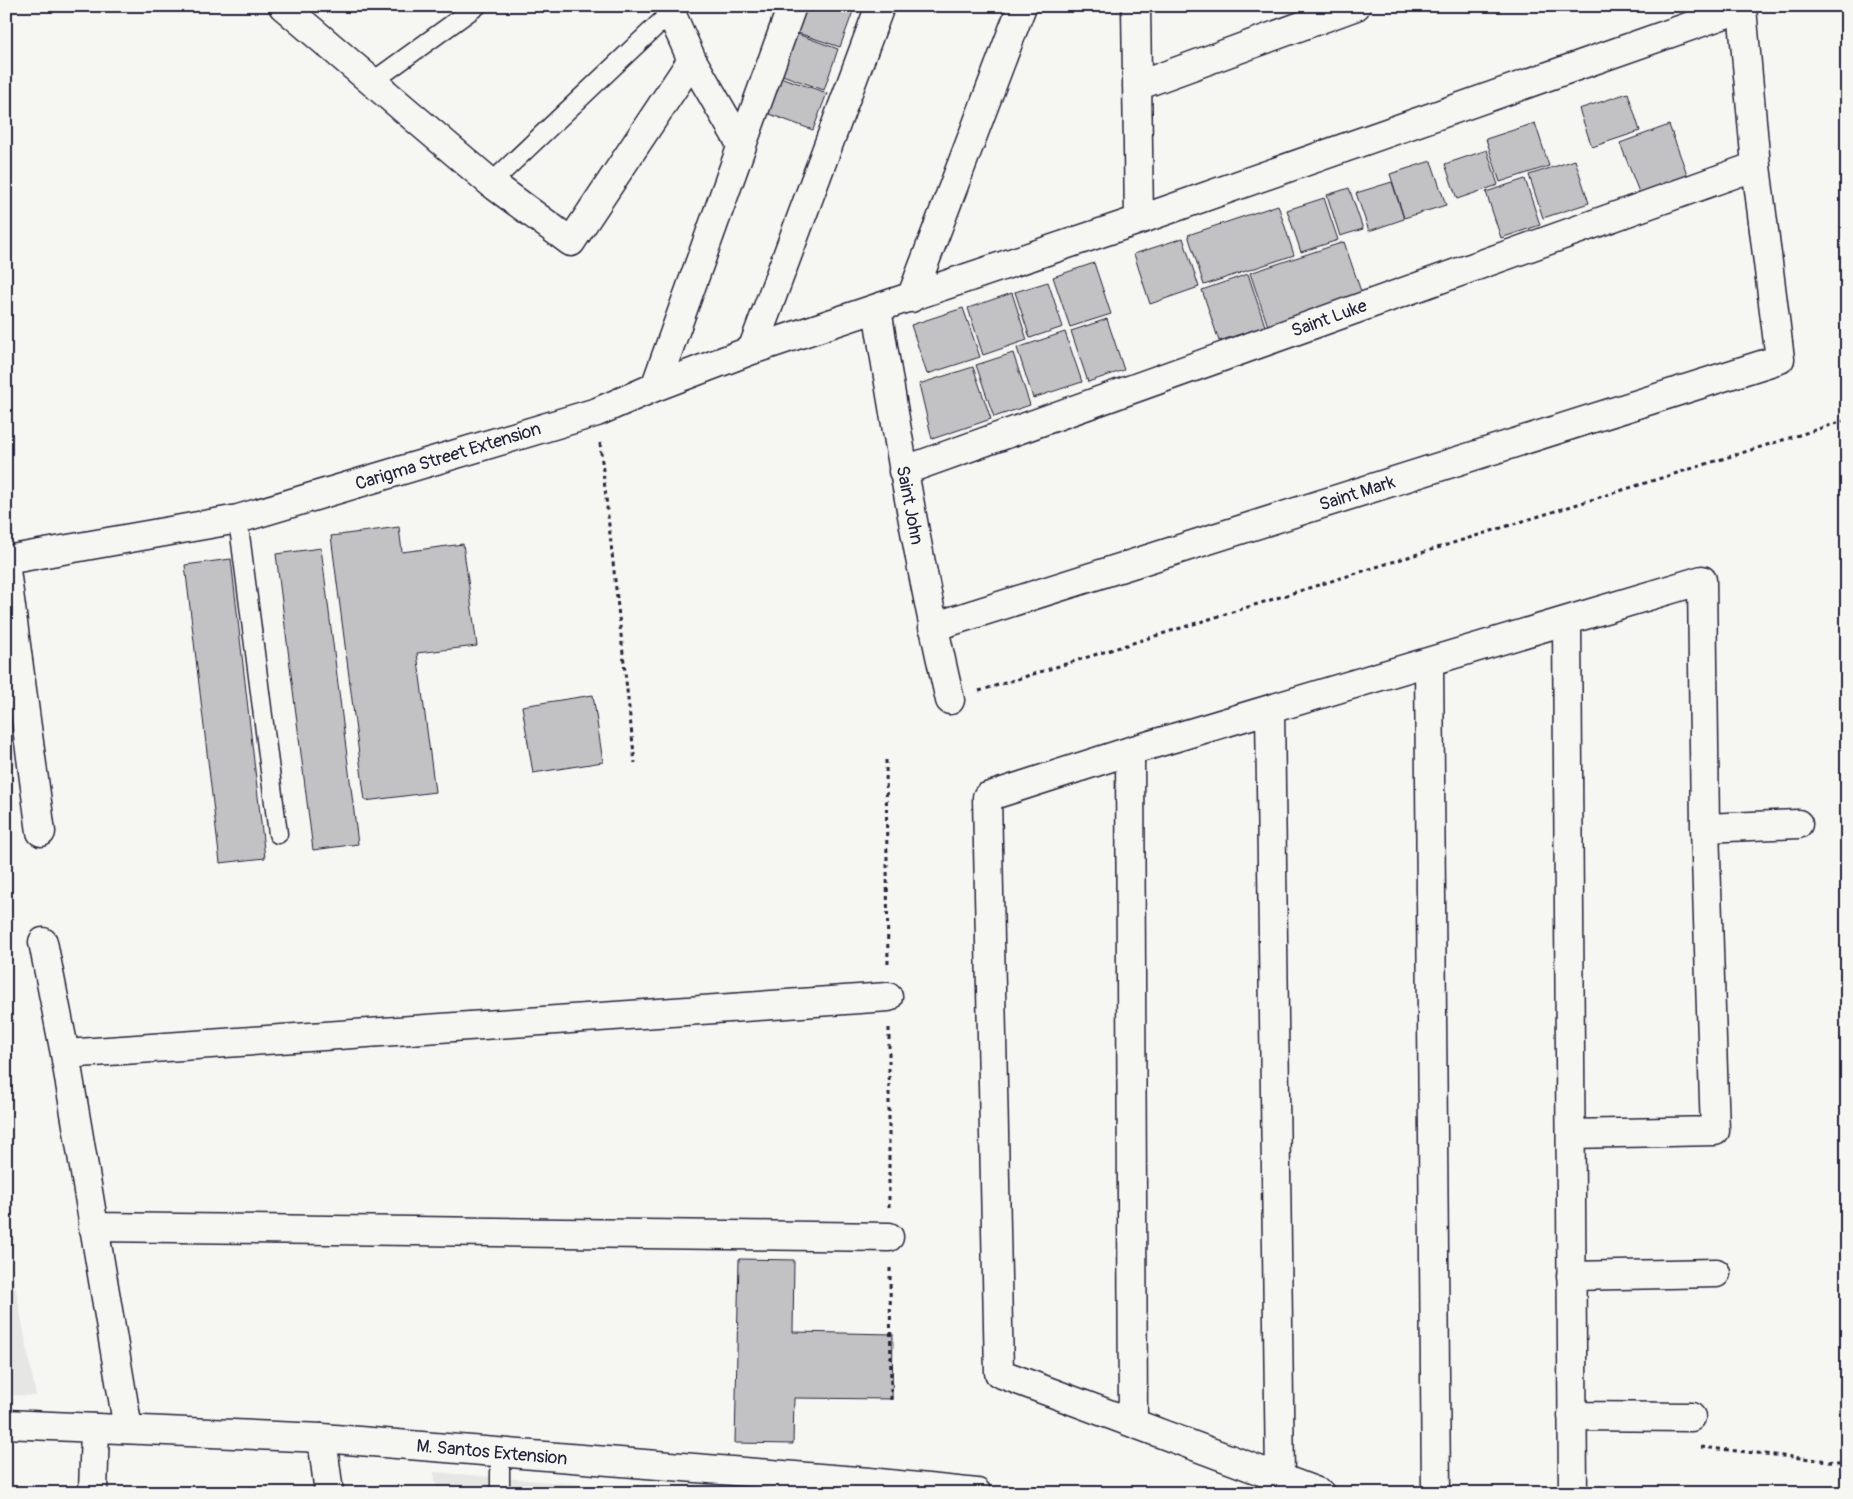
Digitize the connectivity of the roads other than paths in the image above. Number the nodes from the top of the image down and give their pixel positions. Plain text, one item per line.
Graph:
1 (283, 6) edge
2 (478, 6) edge
3 (792, 6) edge
4 (880, 6) edge
5 (1022, 6) edge
6 (1136, 6) edge
7 (1356, 6) edge
8 (669, 10) edge
9 (692, 60) junction
10 (372, 82) junction
11 (1137, 86) junction
12 (742, 146) junction
13 (1756, 166) junction
14 (491, 183) junction
15 (1139, 220) junction
16 (911, 298) junction
17 (877, 309) junction
18 (752, 350) junction
19 (655, 387) junction
20 (903, 471) junction
21 (238, 518) junction
22 (6, 560) edge
23 (6, 570) edge
24 (1568, 621) junction
25 (933, 627) junction
26 (1429, 662) junction
27 (950, 700) road end
28 (1270, 710) junction
29 (1130, 751) junction
30 (1798, 824) dead end
31 (1705, 828) junction
32 (42, 832) dead end
33 (278, 834) dead end
34 (43, 942) dead end
35 (888, 997) road end
36 (65, 1054) junction
37 (1572, 1134) junction
38 (92, 1227) junction
39 (889, 1237) road end
40 (1716, 1273) dead end
41 (1571, 1276) junction
42 (1572, 1416) junction
43 (1691, 1417) dead end
44 (1132, 1423) junction
45 (6, 1424) edge
46 (95, 1428) junction
47 (128, 1429) junction
48 (322, 1438) junction
49 (500, 1453) junction
50 (869, 1487) edge
51 (1280, 1488) edge
52 (93, 1493) edge
53 (329, 1493) edge
54 (500, 1493) edge
55 (977, 1493) edge
56 (1320, 1493) edge
57 (1436, 1493) edge
58 (1573, 1493) edge

1 - 10 street
2 - 10 lane
3 - 12 street
4 - 18 street
5 - 16 street
6 - 11 street
7 - 11 street
8 - 9 street
8 - 14 lane
9 - 12 street
9 - 14 street
10 - 14 street
11 - 15 street
12 - 19 street
13 - 15 street, Carigma Street Extension
13 - 20 street, Saint Luke
13 - 25 street, Saint Mark
15 - 16 street, Carigma Street Extension
16 - 17 street, Carigma Street Extension
17 - 18 street, Carigma Street Extension
17 - 20 street, Saint John
18 - 19 street, Carigma Street Extension
19 - 21 street, Carigma Street Extension
20 - 25 street, Saint John
21 - 22 street, Carigma Street Extension
21 - 33 lane
23 - 32 street
24 - 26 street
24 - 31 street
24 - 37 street
25 - 27 street, Saint John
26 - 28 street
26 - 57 street
28 - 29 street
28 - 51 street
29 - 44 street
29 - 44 street
30 - 31 street
31 - 37 street
34 - 36 street
35 - 36 street
36 - 38 street
37 - 41 street
38 - 39 street
38 - 47 street
40 - 41 street
41 - 42 street
42 - 43 street
42 - 58 street
44 - 51 street
45 - 46 street, M. Santos Extension
46 - 47 street, M. Santos Extension
46 - 52 street
47 - 48 street, M. Santos Extension
48 - 49 street, M. Santos Extension
48 - 53 street
49 - 50 street, M. Santos Extension
49 - 54 lane
50 - 55 street, M. Santos Extension
51 - 56 street

